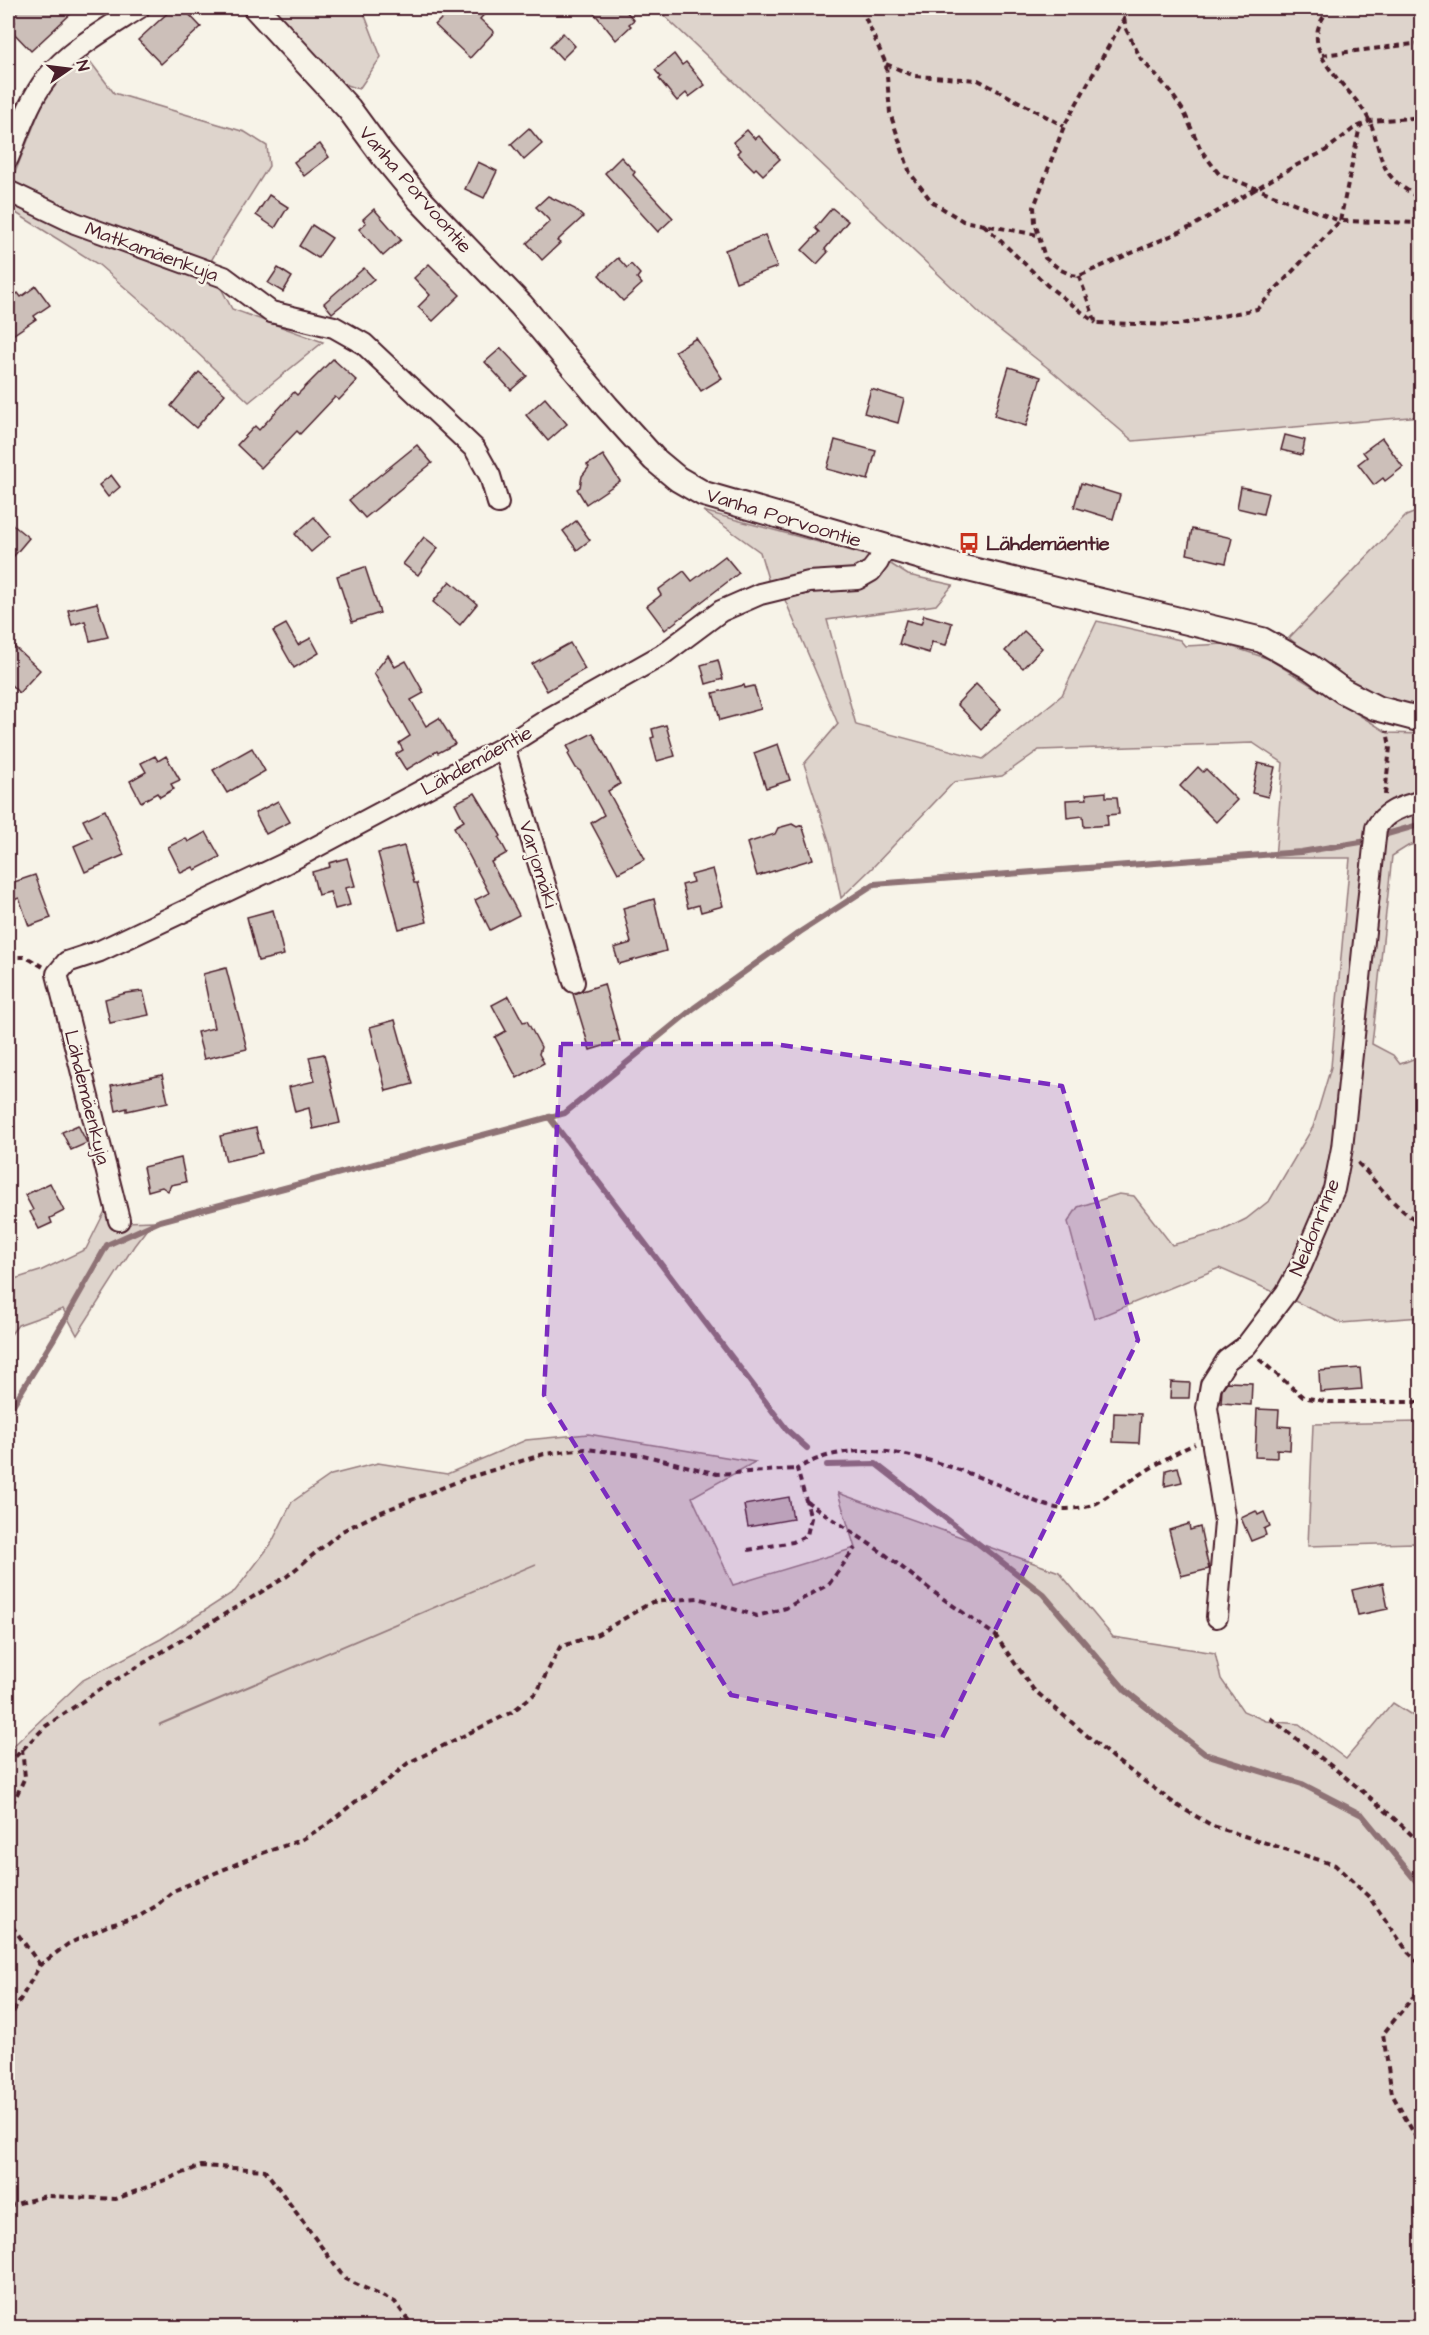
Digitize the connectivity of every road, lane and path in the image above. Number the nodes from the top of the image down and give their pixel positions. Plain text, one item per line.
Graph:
1 (139, 8) edge
2 (256, 8) edge
3 (861, 8) edge
4 (1130, 8) edge
5 (1330, 8) edge
6 (1124, 17) junction
7 (1422, 43) edge
8 (1322, 55) junction
9 (886, 64) junction
10 (1422, 120) edge
11 (1370, 121) junction
12 (1064, 126) junction
13 (1360, 126) junction
14 (8, 158) edge
15 (1256, 188) junction
16 (8, 191) edge
17 (1422, 200) edge
18 (1340, 221) junction
19 (1422, 222) edge
20 (984, 225) junction
21 (1039, 235) junction
22 (1079, 276) junction
23 (1096, 323) junction
24 (498, 502) dead end
25 (885, 547) junction
26 (1376, 708) junction
27 (1422, 720) edge
28 (504, 747) junction
29 (1422, 801) edge
30 (1381, 820) junction
31 (8, 957) edge
32 (57, 974) junction
33 (574, 982) dead end
34 (1342, 1148) junction
35 (119, 1220) dead end
36 (1422, 1223) edge
37 (1246, 1346) junction
38 (1422, 1402) edge
39 (1212, 1438) junction
40 (797, 1469) junction
41 (806, 1501) junction
42 (855, 1548) dead end
43 (748, 1550) dead end
44 (1217, 1617) dead end
45 (1270, 1718) dead end
46 (22, 1748) junction
47 (8, 1764) edge
48 (8, 1814) edge
49 (1422, 1845) edge
50 (8, 1895) edge
51 (40, 1965) junction
52 (1422, 1966) edge
53 (1422, 1986) edge
54 (8, 2020) edge
55 (1422, 2148) edge
56 (8, 2206) edge
57 (1422, 2312) edge
58 (414, 2328) edge
59 (1413, 2328) edge

1 - 14 street
2 - 25 street, Vanha Porvoontie
3 - 9 path
4 - 6 path
5 - 8 path
6 - 12 path
6 - 15 path
7 - 8 path
8 - 11 path
9 - 12 path
9 - 20 path
10 - 11 path
11 - 13 path
11 - 17 path
12 - 21 path
13 - 15 path
13 - 18 path
15 - 18 path
15 - 22 path
16 - 24 street, Matkamäenkuja
18 - 19 path
18 - 23 path
20 - 21 path
20 - 23 path
21 - 22 path
22 - 23 path
25 - 26 street, Vanha Porvoontie
25 - 28 street, Lähdemäentie
26 - 27 street, Vanha Porvoontie
26 - 30 path
28 - 32 street, Lähdemäentie
28 - 33 street, Varjomäki
29 - 30 street
30 - 34 street, Neidonrinne
31 - 32 path
32 - 35 street, Lähdemäenkuja
34 - 36 path
34 - 37 street, Neidonrinne
37 - 38 path
37 - 39 street, Neidonrinne
39 - 40 path
39 - 44 street, Neidonrinne
40 - 41 path
40 - 46 path
41 - 43 path
41 - 52 path
42 - 51 path
45 - 49 path
46 - 47 path
46 - 48 path
50 - 51 path
51 - 54 path
53 - 55 path
56 - 58 path
57 - 59 path

